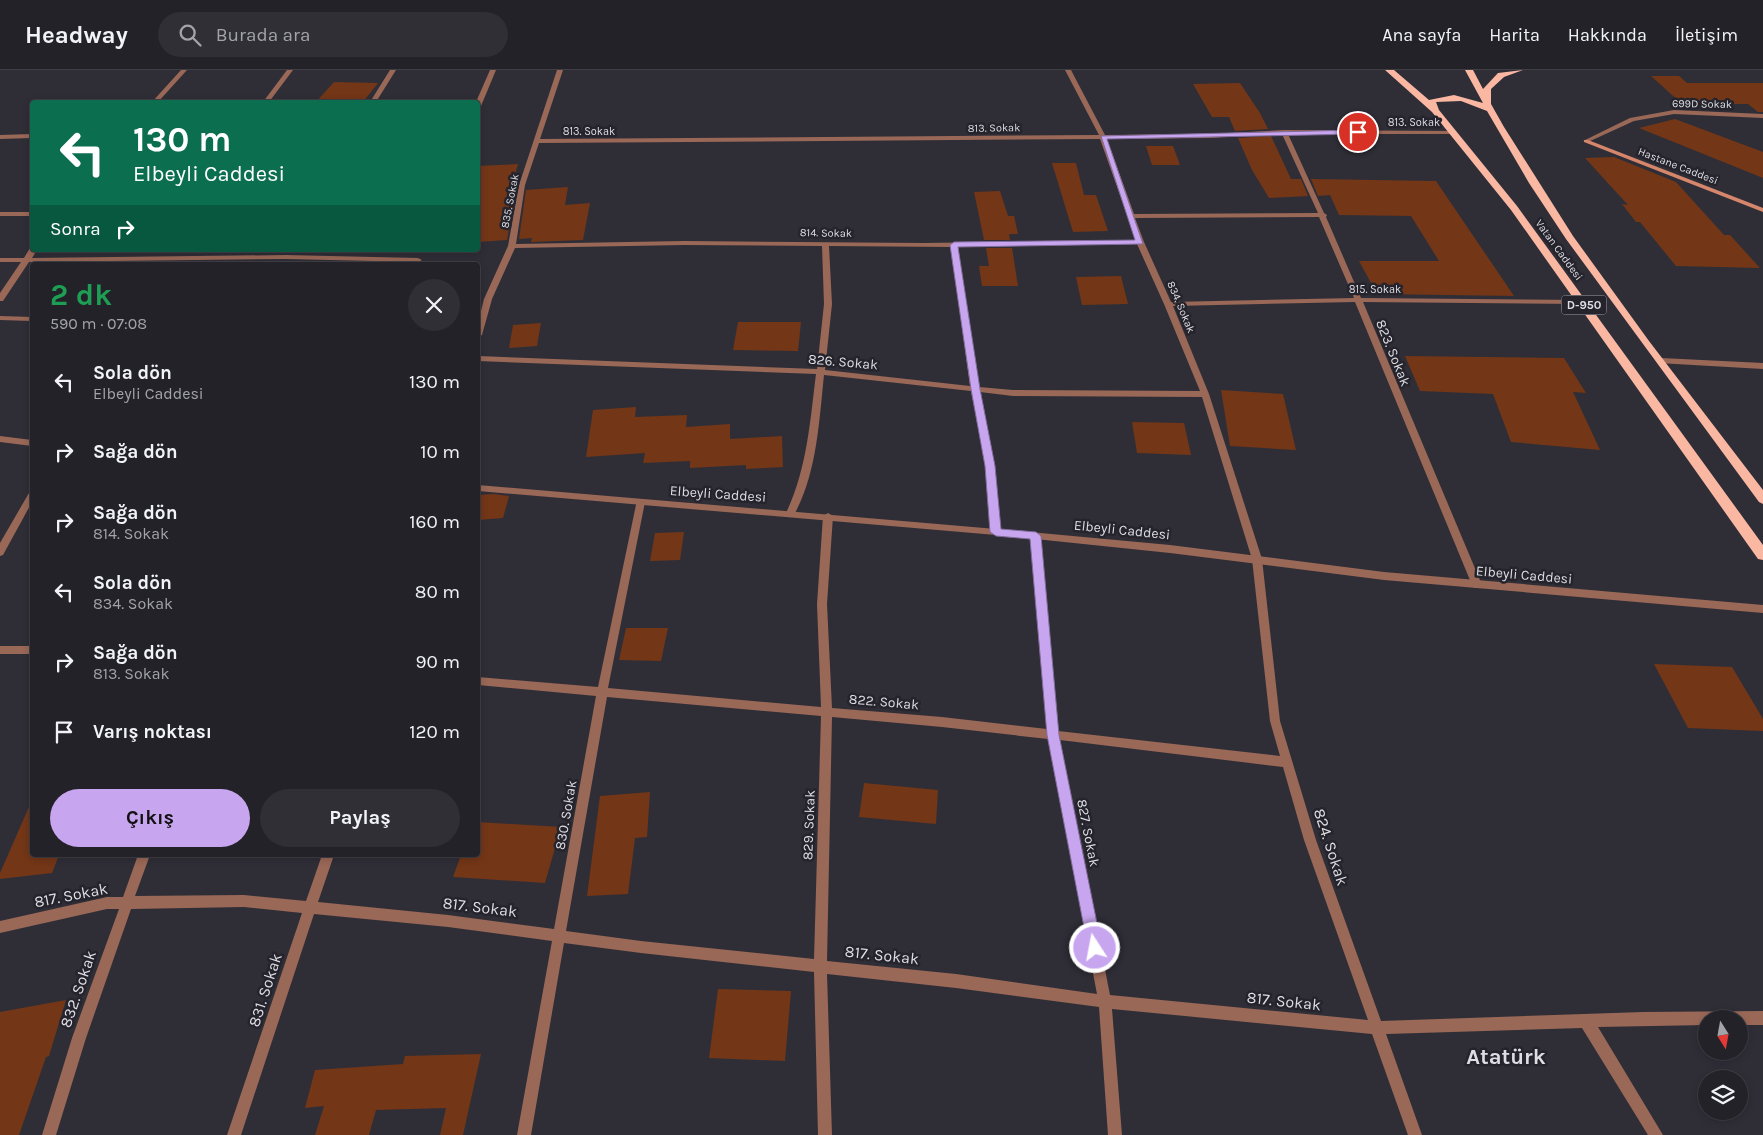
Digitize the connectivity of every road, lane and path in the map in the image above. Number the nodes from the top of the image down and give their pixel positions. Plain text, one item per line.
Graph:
1 (184, 70) edge
2 (290, 70) edge
3 (393, 70) edge
4 (492, 70) edge
5 (560, 70) edge
6 (1068, 70) edge
7 (1389, 70) edge
8 (1469, 70) edge
9 (1519, 70) edge
10 (158, 100) edge
11 (268, 100) edge
12 (374, 100) edge
13 (480, 101) edge
14 (1488, 109) junction
15 (1435, 110) junction
16 (1763, 116) edge
17 (1284, 132) junction
18 (1451, 132) junction
19 (30, 136) edge
20 (0, 137) edge
21 (1103, 137) junction
22 (536, 141) junction
23 (1586, 141) joint
24 (1763, 210) edge
25 (0, 214) edge
26 (30, 214) edge
27 (1324, 215) junction
28 (1131, 216) junction
29 (1140, 242) junction
30 (825, 244) junction
31 (954, 245) junction
32 (512, 246) junction
33 (32, 252) edge
34 (154, 252) edge
35 (289, 252) edge
36 (286, 257) junction
37 (0, 260) edge
38 (26, 260) junction
39 (116, 262) edge
40 (160, 262) edge
41 (182, 262) edge
42 (283, 262) edge
43 (417, 262) edge
44 (0, 298) edge
45 (1358, 300) junction
46 (1582, 302) junction
47 (1168, 304) junction
48 (0, 318) edge
49 (30, 319) edge
50 (480, 327) edge
51 (480, 359) edge
52 (1661, 361) junction
53 (1763, 366) edge
54 (819, 372) junction
55 (975, 389) junction
56 (1205, 394) junction
57 (0, 440) edge
58 (30, 443) edge
59 (480, 488) edge
60 (30, 499) edge
61 (1763, 499) edge
62 (640, 502) junction
63 (790, 513) junction
64 (828, 516) junction
65 (996, 532) junction
66 (1036, 536) junction
67 (0, 552) edge
68 (1763, 555) edge
69 (1257, 560) junction
70 (1478, 584) junction
71 (1763, 609) edge
72 (0, 650) edge
73 (30, 650) edge
74 (480, 681) edge
75 (602, 693) junction
76 (827, 712) junction
77 (1053, 735) junction
78 (1287, 762) junction
79 (143, 857) edge
80 (327, 857) edge
81 (127, 903) junction
82 (310, 907) junction
83 (0, 927) edge
84 (561, 936) junction
85 (820, 966) junction
86 (1106, 1001) junction
87 (1763, 1018) edge
88 (1586, 1021) junction
89 (1376, 1028) junction
90 (49, 1135) edge
91 (234, 1135) edge
92 (524, 1135) edge
93 (825, 1135) edge
94 (1115, 1135) edge
95 (1414, 1135) edge
96 (1656, 1135) edge

1 - 10 street
2 - 11 street
3 - 12 street
4 - 13 street
5 - 22 street, 835. Sokak
6 - 21 street, 834. Sokak
7 - 15 highway, Vatan Caddesi / D-950
8 - 14 highway, Vatan Caddesi / D-950
9 - 14 highway
14 - 15 highway
14 - 52 highway, Vatan Caddesi / D-950
15 - 18 highway, Vatan Caddesi / D-950
16 - 23 street, 699D Sokak
17 - 18 street, 813. Sokak
17 - 21 street, 813. Sokak
17 - 27 street, 823. Sokak
18 - 46 highway, Vatan Caddesi / D-950
19 - 20 street
21 - 22 street, 813. Sokak
21 - 28 street, 834. Sokak
22 - 32 street, 835. Sokak
23 - 24 main road, Hastane Caddesi
25 - 26 street
27 - 28 street
27 - 45 street, 823. Sokak
28 - 29 street, 834. Sokak
29 - 31 street, 814. Sokak
29 - 47 street, 834. Sokak
30 - 31 street, 814. Sokak
30 - 32 street, 814. Sokak
30 - 54 street
31 - 55 street
32 - 50 street, 835. Sokak
33 - 38 street
34 - 40 street
35 - 36 street
36 - 41 street
36 - 42 street
36 - 43 street
37 - 38 street
38 - 39 street
38 - 44 street
45 - 46 street, 815. Sokak
45 - 47 street, 815. Sokak
45 - 70 street, 823. Sokak
46 - 68 highway, Vatan Caddesi / D-950
47 - 56 street, 834. Sokak
48 - 49 street
51 - 54 street, 826. Sokak
52 - 53 street
52 - 61 highway, Vatan Caddesi / D-950
54 - 55 street, 826. Sokak
54 - 63 street
55 - 56 street, 826. Sokak
55 - 65 street
56 - 69 street, 834. Sokak
57 - 58 street
59 - 62 street, Elbeyli Caddesi
60 - 67 street
62 - 63 street, Elbeyli Caddesi
62 - 75 street, 830. Sokak
63 - 64 street, Elbeyli Caddesi
64 - 65 street, Elbeyli Caddesi
64 - 76 street, 829. Sokak
65 - 66 street, Elbeyli Caddesi
66 - 69 street, Elbeyli Caddesi
66 - 77 street, 827. Sokak
69 - 70 street, Elbeyli Caddesi
69 - 78 street, 824. Sokak
70 - 71 street, Elbeyli Caddesi
72 - 73 street
74 - 75 street, 822. Sokak
75 - 76 street, 822. Sokak
75 - 84 street, 830. Sokak
76 - 77 street, 822. Sokak
76 - 85 street, 829. Sokak
77 - 78 street, 822. Sokak
77 - 86 street, 827. Sokak
78 - 89 street, 824. Sokak
79 - 81 street, 832. Sokak
80 - 82 street, 831. Sokak
81 - 82 street, 817. Sokak
81 - 83 street, 817. Sokak
81 - 90 street, 832. Sokak
82 - 84 street, 817. Sokak
82 - 91 street, 831. Sokak
84 - 85 street, 817. Sokak
84 - 92 street, 830. Sokak
85 - 86 street, 817. Sokak
85 - 93 street, 829. Sokak
86 - 89 street, 817. Sokak
86 - 94 street, 827. Sokak
87 - 88 street, 817. Sokak
88 - 89 street, 817. Sokak
88 - 96 street
89 - 95 street, 824. Sokak

